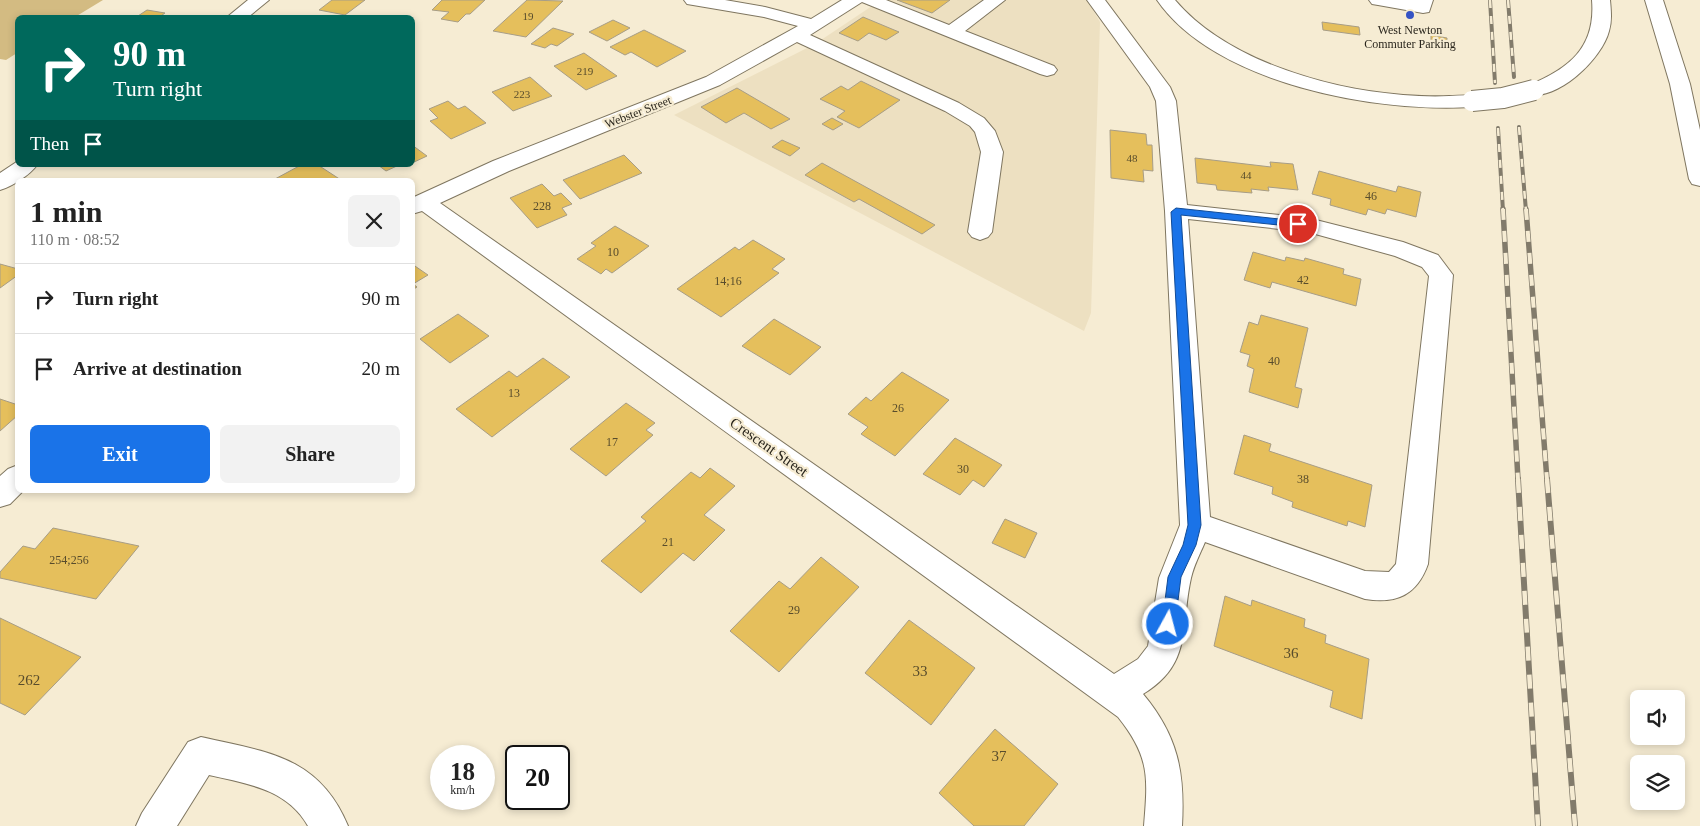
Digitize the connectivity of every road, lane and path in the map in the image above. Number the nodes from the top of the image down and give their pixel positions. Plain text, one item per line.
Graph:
1 (260, 0) edge
2 (693, 0) edge
3 (855, 0) edge
4 (870, 0) edge
5 (996, 0) edge
6 (1096, 0) edge
7 (1378, 0) edge
8 (1424, 0) edge
9 (1601, 0) edge
10 (1654, 0) edge
11 (1167, 3) edge
12 (239, 15) edge
13 (805, 30) junction
14 (951, 32) junction
15 (1047, 70) dead end
16 (23, 167) edge
17 (1700, 179) edge
18 (0, 183) edge
19 (418, 205) edge
20 (1176, 212) junction
21 (980, 232) dead end
22 (1195, 525) junction
23 (1114, 693) junction
24 (155, 826) edge
25 (330, 826) edge
26 (1163, 826) edge

1 - 12 main road
2 - 13 main road
3 - 13 main road, Webster Street
4 - 14 main road
5 - 14 main road
6 - 20 main road
7 - 8 main road
9 - 11 main road, bridge
10 - 17 main road
13 - 19 main road, Webster Street
13 - 21 main road
14 - 15 main road
16 - 18 main road
19 - 23 main road, Crescent Street
20 - 22 main road
20 - 22 main road
22 - 23 main road
23 - 26 main road, Crescent Street
24 - 25 main road

